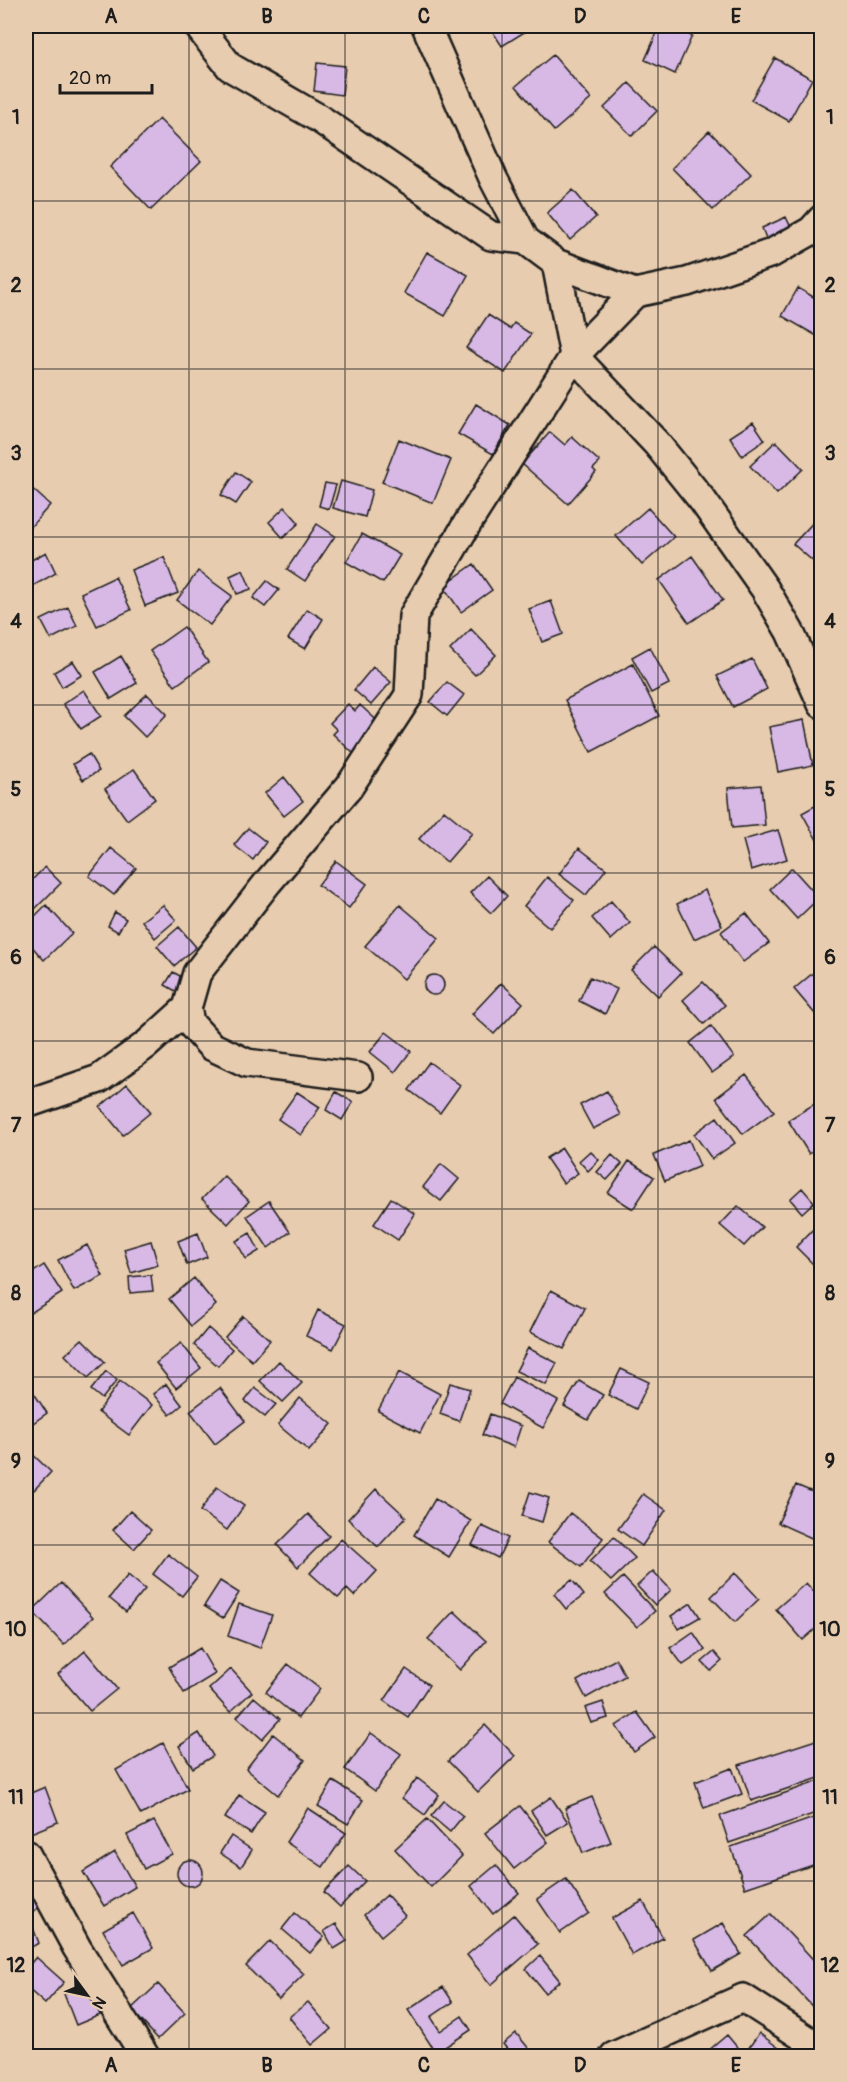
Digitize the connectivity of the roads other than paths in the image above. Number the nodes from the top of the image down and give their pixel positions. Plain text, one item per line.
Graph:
1 (198, 26) edge
2 (426, 26) edge
3 (822, 219) edge
4 (525, 240) junction
5 (556, 263) junction
6 (635, 293) junction
7 (574, 356) junction
8 (822, 704) edge
9 (187, 1008) junction
10 (358, 1077) dead end
11 (27, 1105) edge
12 (26, 1854) edge
13 (822, 2049) edge
14 (144, 2056) edge
15 (614, 2056) edge

1 - 4 street
2 - 4 street
3 - 6 street
4 - 5 street
5 - 6 street
5 - 7 street
6 - 7 street
7 - 8 street
7 - 9 street
9 - 10 street
9 - 11 street
12 - 14 street
13 - 15 street

